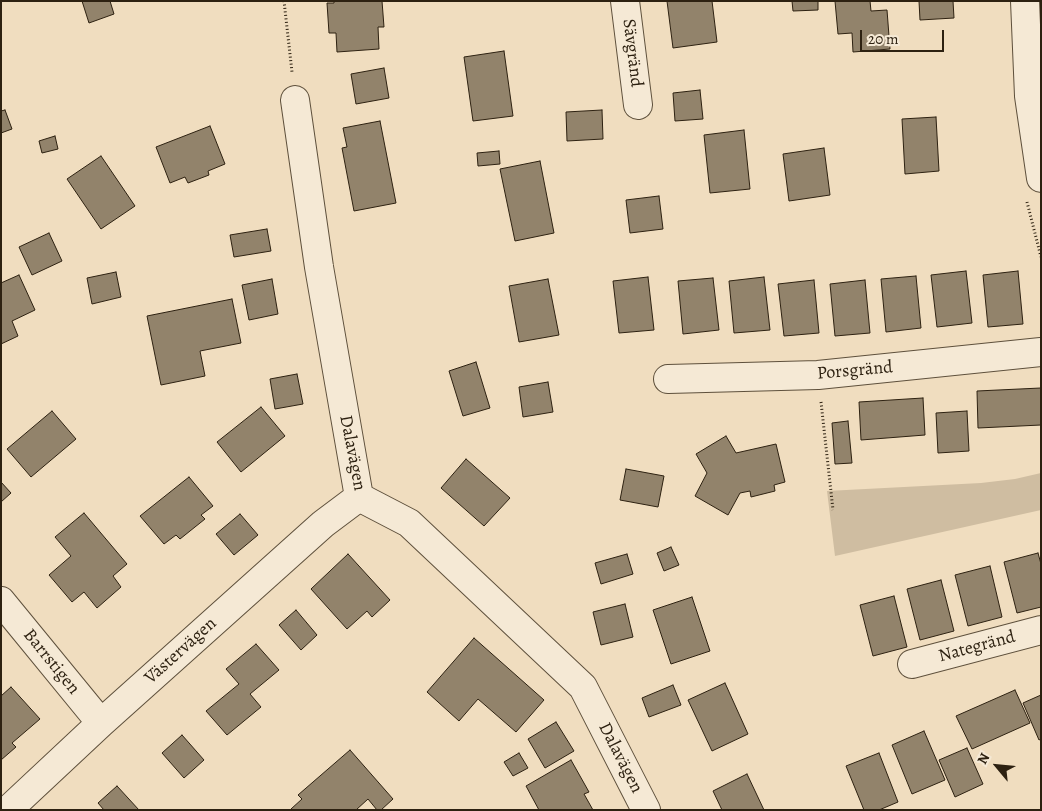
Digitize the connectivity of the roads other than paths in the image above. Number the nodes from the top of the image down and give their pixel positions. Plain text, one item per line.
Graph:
1 (625, 1) edge
2 (1028, 7) edge
3 (294, 100) road end
4 (638, 106) dead end
5 (1038, 136) edge
6 (1041, 178) edge
7 (1041, 352) edge
8 (668, 378) dead end
9 (359, 497) junction
10 (1, 601) edge
11 (1041, 630) edge
12 (912, 664) dead end
13 (101, 723) junction
14 (8, 810) edge
15 (646, 810) edge

1 - 4 street, Sävgränd
2 - 5 street
3 - 9 street, Dalavägen
5 - 6 street
7 - 8 street, Porsgränd
9 - 13 street, Västervägen
9 - 15 street, Dalavägen
10 - 13 street, Barrstigen
11 - 12 street, Nategränd
13 - 14 street, Västervägen

